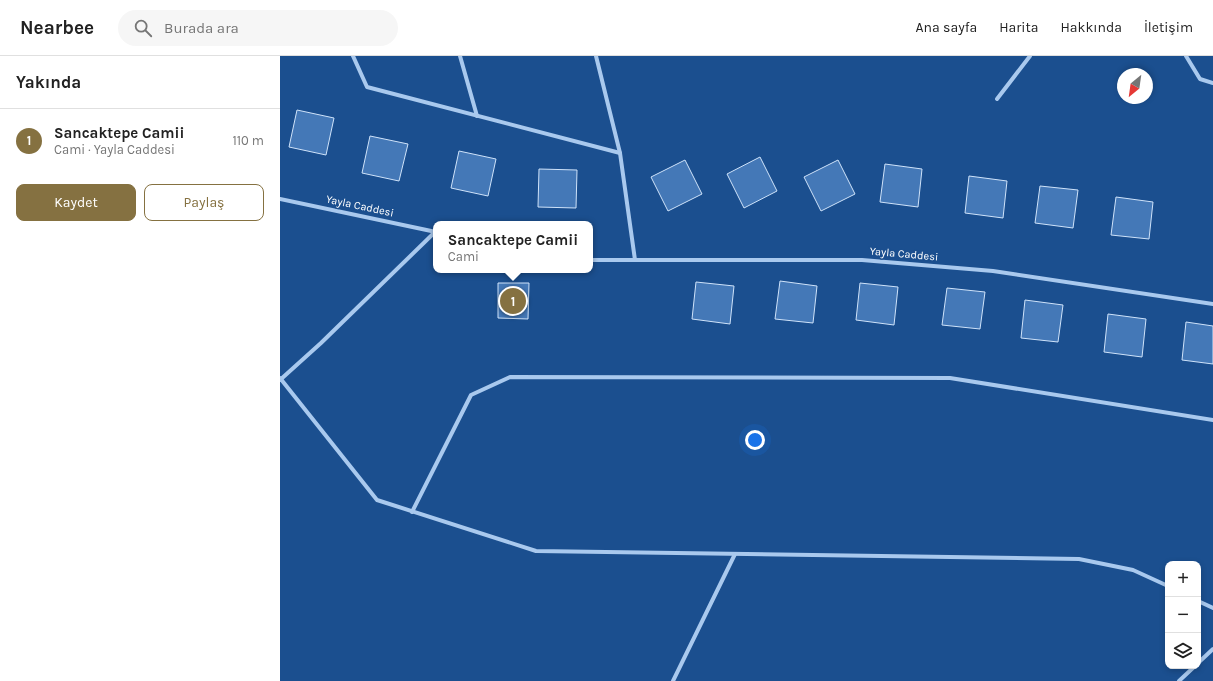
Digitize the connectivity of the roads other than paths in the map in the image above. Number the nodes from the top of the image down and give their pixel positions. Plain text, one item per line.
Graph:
1 (352, 56) edge
2 (460, 56) edge
3 (596, 56) edge
4 (1030, 56) edge
5 (1186, 56) edge
6 (1213, 83) edge
7 (997, 99) dead end
8 (477, 116) junction
9 (620, 153) junction
10 (280, 199) edge
11 (433, 231) edge
12 (433, 235) edge
13 (593, 260) edge
14 (635, 260) junction
15 (1213, 304) edge
16 (280, 379) edge
17 (1213, 420) edge
18 (412, 512) junction
19 (735, 554) junction
20 (1165, 585) edge
21 (1201, 602) edge
22 (1213, 608) edge
23 (1213, 649) edge
24 (1201, 660) edge
25 (1192, 669) edge
26 (673, 681) edge
27 (1179, 681) edge

1 - 8 street
2 - 8 street
3 - 9 street
4 - 7 street
5 - 6 street
8 - 9 street
9 - 14 street
10 - 11 street, Yayla Caddesi
12 - 16 street
13 - 14 street, Yayla Caddesi
14 - 15 street, Yayla Caddesi
16 - 18 street
17 - 18 street
18 - 19 street
19 - 20 street
19 - 26 street
21 - 22 street
23 - 24 street
25 - 27 street

